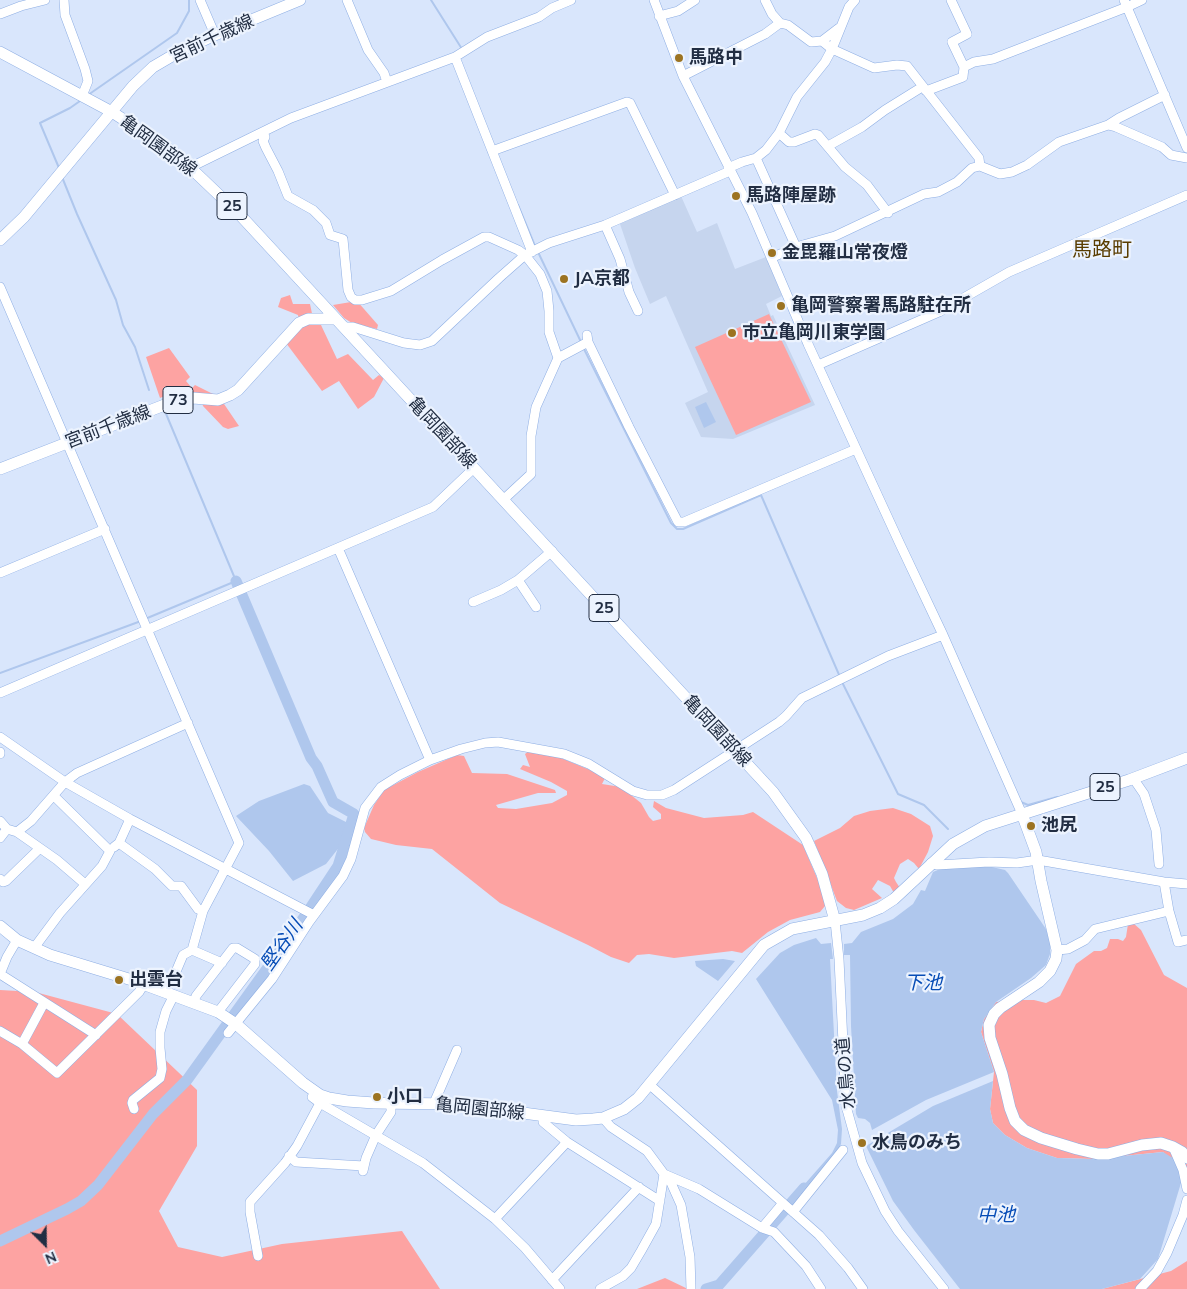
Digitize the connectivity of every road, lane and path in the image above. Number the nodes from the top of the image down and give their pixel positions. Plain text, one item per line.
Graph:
1 (45, 0) edge
2 (64, 0) edge
3 (200, 0) edge
4 (300, 0) edge
5 (347, 0) edge
6 (571, 0) edge
7 (654, 0) edge
8 (695, 0) edge
9 (855, 0) edge
10 (951, 0) edge
11 (1142, 0) edge
12 (766, 1) edge
13 (550, 4) edge
14 (1126, 4) edge
15 (0, 14) edge
16 (659, 16) junction
17 (780, 23) junction
18 (840, 28) junction
19 (215, 35) junction
20 (822, 41) junction
21 (832, 50) junction
22 (0, 52) edge
23 (455, 57) junction
24 (964, 68) junction
25 (683, 76) junction
26 (387, 82) junction
27 (924, 89) junction
28 (1165, 96) junction
29 (85, 98) junction
30 (112, 112) junction
31 (1108, 125) junction
32 (263, 132) junction
33 (779, 133) junction
34 (828, 146) junction
35 (1187, 148) edge
36 (494, 150) junction
37 (756, 158) junction
38 (1187, 158) edge
39 (980, 166) junction
40 (191, 167) junction
41 (729, 170) junction
42 (675, 195) junction
43 (1187, 195) edge
44 (888, 213) junction
45 (605, 225) junction
46 (0, 240) edge
47 (796, 247) junction
48 (529, 254) junction
49 (771, 258) junction
50 (0, 287) edge
51 (638, 310) dead end
52 (340, 323) junction
53 (558, 358) junction
54 (818, 364) junction
55 (67, 443) junction
56 (856, 449) junction
57 (474, 468) junction
58 (0, 469) edge
59 (503, 500) junction
60 (104, 529) junction
61 (338, 548) junction
62 (552, 551) junction
63 (0, 573) edge
64 (518, 580) junction
65 (473, 602) dead end
66 (536, 606) dead end
67 (148, 630) junction
68 (943, 635) junction
69 (0, 693) edge
70 (188, 722) junction
71 (0, 736) edge
72 (736, 750) junction
73 (1187, 758) edge
74 (430, 760) junction
75 (1133, 778) junction
76 (65, 782) junction
77 (54, 796) junction
78 (1022, 814) junction
79 (130, 819) junction
80 (0, 821) edge
81 (7, 829) junction
82 (17, 832) junction
83 (0, 838) edge
84 (119, 842) junction
85 (40, 849) junction
86 (110, 851) junction
87 (1038, 860) junction
88 (931, 863) junction
89 (1159, 864) dead end
90 (225, 868) junction
91 (1, 882) edge
92 (1164, 882) junction
93 (85, 884) junction
94 (1187, 884) edge
95 (203, 911) junction
96 (1169, 911) junction
97 (314, 915) junction
98 (835, 921) junction
99 (0, 926) edge
100 (17, 940) junction
101 (1187, 940) edge
102 (34, 948) junction
103 (192, 950) junction
104 (1057, 950) junction
105 (222, 963) junction
106 (0, 974) edge
107 (144, 984) junction
108 (159, 990) junction
109 (174, 995) junction
110 (194, 1002) junction
111 (44, 1003) junction
112 (218, 1012) junction
113 (236, 1024) junction
114 (0, 1031) edge
115 (228, 1034) dead end
116 (96, 1035) junction
117 (22, 1044) junction
118 (457, 1050) dead end
119 (650, 1084) junction
120 (318, 1098) junction
121 (391, 1103) junction
122 (434, 1103) junction
123 (134, 1109) dead end
124 (544, 1116) junction
125 (603, 1118) junction
126 (376, 1135) junction
127 (567, 1142) junction
128 (1172, 1147) junction
129 (843, 1150) dead end
130 (289, 1156) junction
131 (1187, 1158) edge
132 (666, 1175) junction
133 (639, 1187) junction
134 (1187, 1189) edge
135 (1187, 1200) edge
136 (660, 1201) junction
137 (783, 1203) junction
138 (794, 1212) junction
139 (495, 1219) junction
140 (762, 1228) junction
141 (258, 1256) dead end
142 (552, 1280) junction
143 (560, 1289) edge
144 (600, 1289) edge
145 (691, 1289) edge
146 (821, 1289) edge
147 (863, 1289) edge
148 (944, 1289) edge
149 (1140, 1289) edge

1 - 15 street
2 - 29 street
3 - 19 street
4 - 19 main road, 宮前千歳線
5 - 26 street
6 - 13 street
7 - 16 street
8 - 16 street
9 - 18 street
10 - 24 street
11 - 14 street
12 - 17 street
13 - 23 street
14 - 24 street
14 - 28 street
16 - 25 street
17 - 20 street
17 - 25 street
18 - 20 street
18 - 21 street
19 - 30 main road, 宮前千歳線
20 - 21 street
21 - 27 street
21 - 33 street
22 - 29 main road
23 - 26 street
23 - 36 street
24 - 27 street
25 - 41 street
26 - 32 street
27 - 34 street
27 - 39 street
28 - 31 street
28 - 35 street
29 - 30 main road
30 - 40 main road, 亀岡園部線 / 25
30 - 46 main road, 亀岡園部線
31 - 38 street
31 - 39 street
32 - 40 street
32 - 48 street
33 - 34 street
33 - 37 street
34 - 44 street
36 - 42 street
36 - 48 street
37 - 41 street
37 - 47 street
39 - 44 street
40 - 52 main road, 亀岡園部線 / 25
41 - 42 street
41 - 49 street
42 - 45 street
43 - 54 street
44 - 47 street
45 - 48 street
45 - 51 street
47 - 49 street
48 - 52 street
48 - 53 street
49 - 54 street
50 - 55 street
52 - 55 main road, 宮前千歳線 / 73
52 - 57 main road, 亀岡園部線 / 25
53 - 56 street
53 - 59 street
54 - 56 street
55 - 58 main road, 宮前千歳線 / 73
55 - 60 street
56 - 68 street
57 - 59 main road, 亀岡園部線 / 25
57 - 61 street
59 - 62 main road, 亀岡園部線 / 25
60 - 63 street
60 - 67 street
61 - 67 street
61 - 74 street
62 - 64 street
62 - 72 main road, 亀岡園部線 / 25
64 - 65 street
64 - 66 street
67 - 69 street
67 - 70 street
68 - 72 street
68 - 78 street
70 - 76 street
70 - 90 street
71 - 76 street
72 - 74 street
72 - 98 main road, 亀岡園部線 / 25
73 - 75 main road, 亀岡園部線 / 25
74 - 97 street
75 - 78 main road, 亀岡園部線 / 25
75 - 89 street
76 - 77 street
76 - 79 street
77 - 82 street
77 - 86 street
78 - 87 main road
78 - 88 main road, 亀岡園部線 / 25
79 - 84 street
79 - 90 street
80 - 81 street
81 - 82 street
81 - 83 street
82 - 85 street
84 - 86 street
84 - 95 street
85 - 91 street
85 - 93 street
86 - 93 street
87 - 88 street
87 - 92 street
87 - 104 main road
88 - 98 main road, 亀岡園部線 / 25
90 - 95 street
90 - 97 street
92 - 94 street
92 - 96 street
93 - 102 street
95 - 103 street
96 - 101 street
96 - 104 street
97 - 113 street
98 - 119 main road, 亀岡園部線 / 25
98 - 148 street, 水鳥の道
99 - 100 main road, 亀岡園部線 / 25
100 - 102 main road, 亀岡園部線 / 25
100 - 106 street
102 - 107 main road, 亀岡園部線 / 25
103 - 105 street
103 - 108 street
104 - 128 main road
105 - 110 street
105 - 112 street
106 - 111 street
107 - 108 main road, 亀岡園部線 / 25
107 - 116 street
108 - 109 main road, 亀岡園部線 / 25
109 - 110 main road, 亀岡園部線 / 25
109 - 123 street
110 - 112 main road, 亀岡園部線 / 25
111 - 116 street
111 - 117 street
112 - 113 main road, 亀岡園部線 / 25
113 - 115 street
113 - 120 main road, 亀岡園部線 / 25
114 - 117 street
116 - 117 street
118 - 122 street
119 - 125 main road, 亀岡園部線 / 25
119 - 137 street
120 - 121 main road, 亀岡園部線 / 25
120 - 126 street
120 - 130 street
121 - 122 main road, 亀岡園部線 / 25
121 - 126 street
122 - 124 main road, 亀岡園部線 / 25
124 - 125 main road, 亀岡園部線 / 25
124 - 127 street
125 - 132 street
126 - 130 street
126 - 139 street
127 - 133 street
127 - 139 street
128 - 131 main road
128 - 134 street
129 - 138 street
130 - 141 street
132 - 136 street
132 - 140 street
132 - 145 street
133 - 136 street
133 - 142 street
135 - 149 street
136 - 144 street
137 - 138 street
137 - 140 street
138 - 147 street
139 - 142 street
140 - 146 street
142 - 143 street

